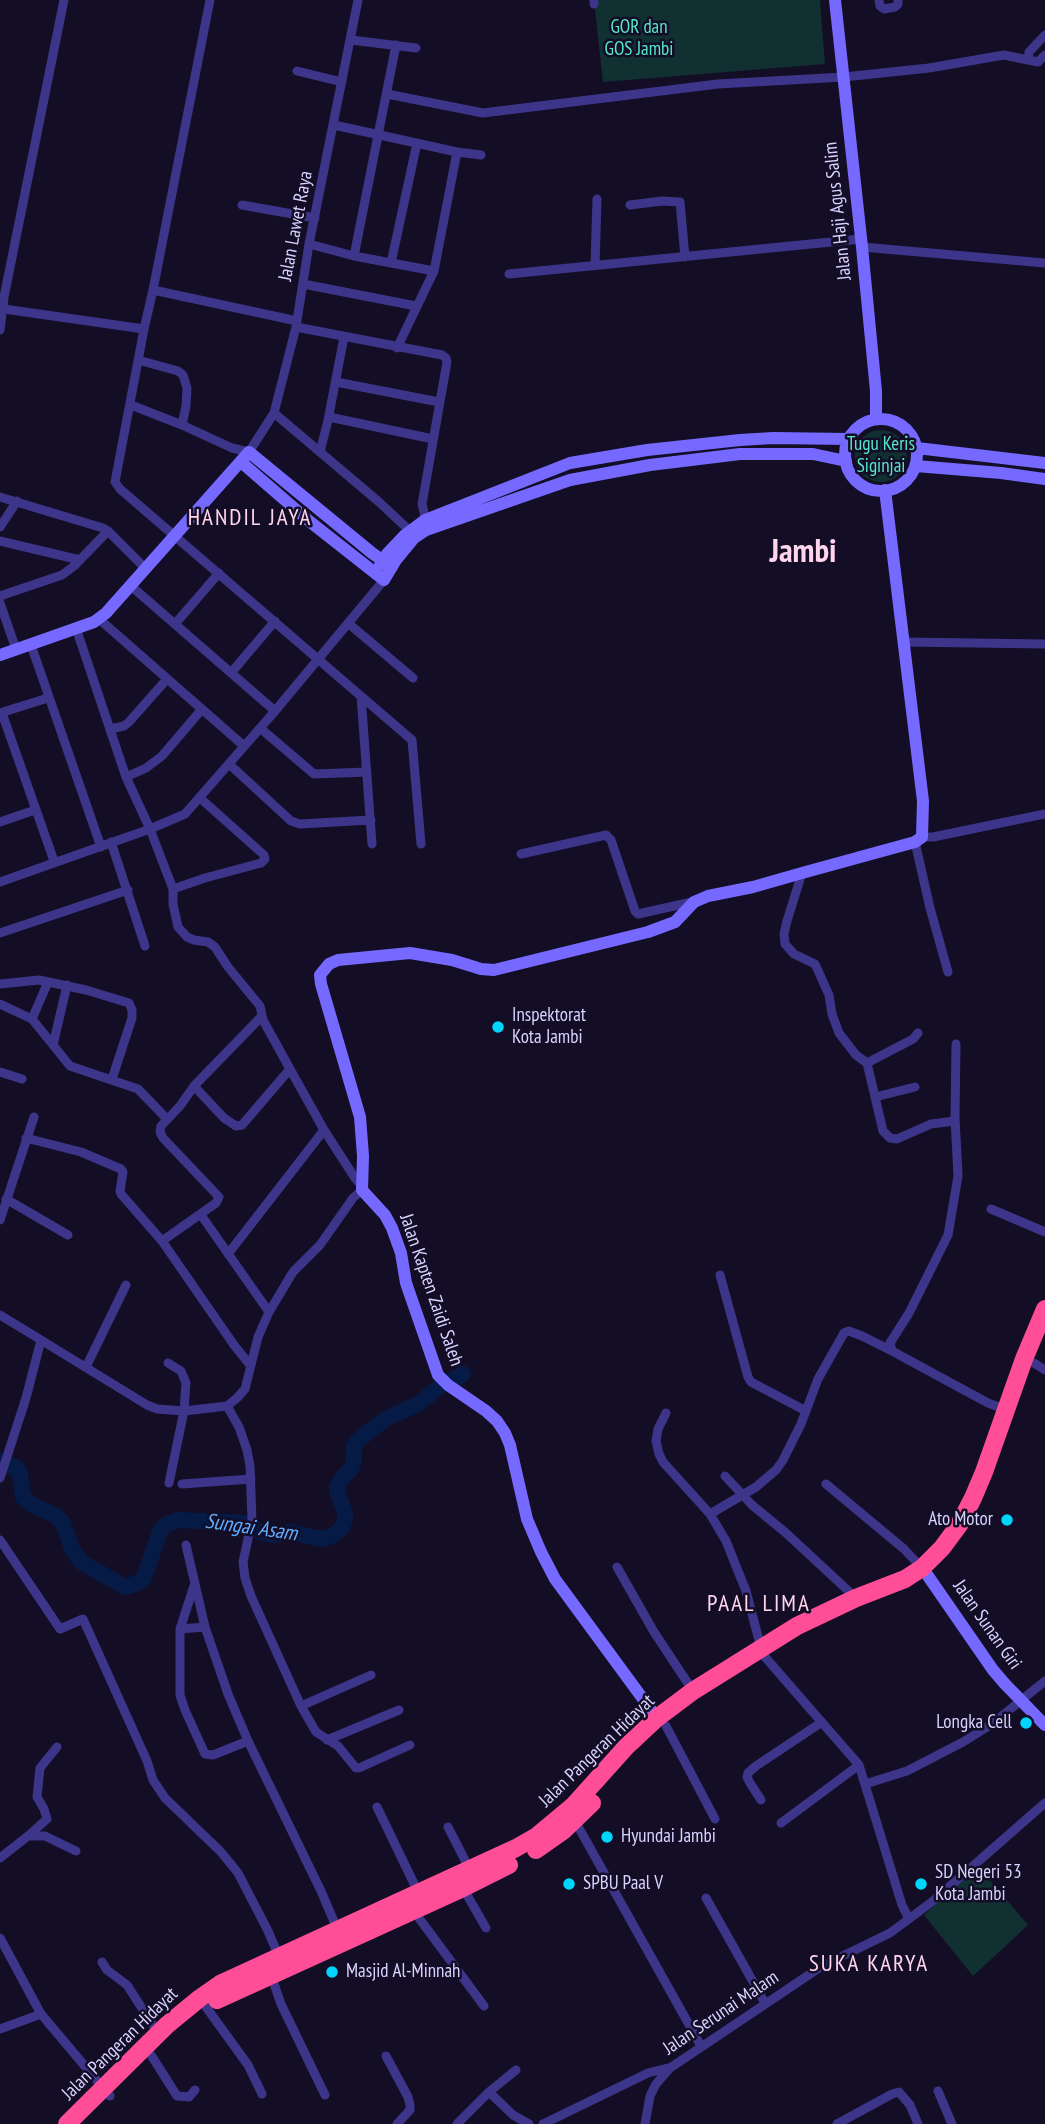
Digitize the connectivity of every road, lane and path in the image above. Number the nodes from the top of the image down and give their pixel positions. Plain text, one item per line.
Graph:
1 (64, 0) edge
2 (210, 0) edge
3 (359, 0) edge
4 (835, 0) edge
5 (879, 0) edge
6 (898, 0) edge
7 (1045, 35) edge
8 (351, 40) junction
9 (396, 45) junction
10 (416, 48) dead end
11 (1045, 55) edge
12 (1028, 60) junction
13 (297, 71) dead end
14 (844, 78) junction
15 (342, 82) junction
16 (387, 94) junction
17 (334, 125) junction
18 (379, 135) junction
19 (417, 143) junction
20 (457, 152) junction
21 (481, 155) dead end
22 (597, 198) dead end
23 (243, 205) dead end
24 (630, 205) dead end
25 (315, 218) junction
26 (862, 243) junction
27 (309, 244) junction
28 (354, 256) junction
29 (685, 257) junction
30 (391, 263) junction
31 (1045, 263) edge
32 (595, 265) junction
33 (434, 271) junction
34 (509, 274) dead end
35 (303, 284) junction
36 (153, 290) junction
37 (2, 296) edge
38 (416, 306) junction
39 (4, 309) junction
40 (296, 324) junction
41 (144, 329) junction
42 (0, 330) edge
43 (344, 337) junction
44 (397, 348) junction
45 (138, 360) junction
46 (336, 382) junction
47 (439, 402) junction
48 (131, 405) junction
49 (274, 412) junction
50 (329, 417) junction
51 (876, 419) junction
52 (182, 425) junction
53 (433, 439) junction
54 (848, 439) junction
55 (917, 448) junction
56 (320, 452) junction
57 (245, 457) junction
58 (846, 461) junction
59 (1045, 463) edge
60 (916, 466) junction
61 (1045, 479) edge
62 (886, 490) junction
63 (0, 497) edge
64 (17, 501) junction
65 (318, 510) junction
66 (453, 515) junction
67 (309, 521) junction
68 (428, 524) junction
69 (0, 527) edge
70 (108, 531) junction
71 (410, 531) junction
72 (176, 536) junction
73 (0, 541) edge
74 (80, 559) junction
75 (387, 564) junction
76 (146, 569) junction
77 (219, 573) junction
78 (380, 577) junction
79 (131, 586) junction
80 (0, 596) edge
81 (0, 603) edge
82 (99, 619) junction
83 (275, 621) junction
84 (348, 623) junction
85 (175, 624) junction
86 (76, 628) junction
87 (904, 642) junction
88 (1045, 644) edge
89 (31, 645) junction
90 (16, 649) junction
91 (0, 654) edge
92 (318, 659) junction
93 (231, 673) junction
94 (413, 678) dead end
95 (167, 679) junction
96 (361, 696) junction
97 (48, 698) junction
98 (202, 709) junction
99 (275, 711) junction
100 (1, 713) edge
101 (260, 728) junction
102 (110, 729) junction
103 (244, 746) junction
104 (229, 764) junction
105 (367, 772) junction
106 (127, 776) junction
107 (200, 798) junction
108 (35, 810) junction
109 (1045, 814) edge
110 (371, 820) junction
111 (0, 822) edge
112 (150, 829) junction
113 (919, 840) junction
114 (111, 842) junction
115 (372, 844) dead end
116 (421, 844) dead end
117 (101, 847) junction
118 (521, 854) dead end
119 (54, 861) junction
120 (802, 873) junction
121 (0, 881) edge
122 (173, 889) junction
123 (128, 890) junction
124 (694, 902) junction
125 (0, 933) edge
126 (145, 946) dead end
127 (947, 972) dead end
128 (48, 982) junction
129 (0, 984) edge
130 (66, 985) junction
131 (0, 1004) edge
132 (262, 1016) junction
133 (32, 1019) junction
134 (918, 1033) dead end
135 (956, 1044) dead end
136 (53, 1045) junction
137 (867, 1063) junction
138 (290, 1069) junction
139 (0, 1072) edge
140 (22, 1079) dead end
141 (111, 1079) junction
142 (194, 1086) junction
143 (915, 1087) dead end
144 (875, 1097) junction
145 (34, 1117) dead end
146 (167, 1119) junction
147 (955, 1121) junction
148 (324, 1130) junction
149 (26, 1138) junction
150 (362, 1187) junction
151 (6, 1199) junction
152 (991, 1209) dead end
153 (201, 1215) junction
154 (0, 1220) edge
155 (1045, 1232) edge
156 (68, 1235) dead end
157 (162, 1241) junction
158 (228, 1254) junction
159 (720, 1275) dead end
160 (126, 1285) dead end
161 (1045, 1309) edge
162 (269, 1312) junction
163 (0, 1314) edge
164 (1045, 1337) edge
165 (41, 1339) junction
166 (892, 1351) junction
167 (168, 1363) dead end
168 (1034, 1364) edge
169 (250, 1365) junction
170 (86, 1367) junction
171 (227, 1406) junction
172 (1007, 1410) junction
173 (184, 1411) junction
174 (806, 1411) junction
175 (666, 1413) dead end
176 (1, 1476) edge
177 (725, 1476) dead end
178 (251, 1479) junction
179 (169, 1483) dead end
180 (182, 1484) dead end
181 (826, 1484) dead end
182 (743, 1494) junction
183 (710, 1514) junction
184 (0, 1540) edge
185 (186, 1545) dead end
186 (617, 1567) dead end
187 (925, 1572) junction
188 (195, 1584) junction
189 (856, 1598) junction
190 (205, 1627) junction
191 (180, 1629) junction
192 (763, 1653) junction
193 (371, 1675) dead end
194 (1045, 1681) edge
195 (693, 1691) junction
196 (1020, 1700) junction
197 (301, 1706) junction
198 (399, 1710) dead end
199 (661, 1722) junction
200 (822, 1722) junction
201 (1045, 1725) edge
202 (327, 1740) junction
203 (248, 1741) junction
204 (410, 1745) dead end
205 (57, 1747) dead end
206 (859, 1765) junction
207 (865, 1784) junction
208 (761, 1800) dead end
209 (1045, 1803) edge
210 (377, 1807) dead end
211 (715, 1819) dead end
212 (781, 1823) dead end
213 (565, 1824) junction
214 (448, 1827) dead end
215 (28, 1836) junction
216 (76, 1851) dead end
217 (519, 1853) junction
218 (0, 1858) edge
219 (470, 1870) junction
220 (463, 1888) junction
221 (706, 1898) dead end
222 (416, 1902) junction
223 (909, 1919) junction
224 (486, 1928) dead end
225 (340, 1937) junction
226 (0, 1938) edge
227 (279, 1957) junction
228 (102, 1962) dead end
229 (271, 1975) junction
230 (765, 2003) junction
231 (484, 2006) dead end
232 (206, 2007) junction
233 (41, 2014) junction
234 (0, 2028) edge
235 (158, 2033) junction
236 (701, 2046) junction
237 (151, 2055) junction
238 (386, 2056) dead end
239 (670, 2068) junction
240 (516, 2070) dead end
241 (195, 2090) dead end
242 (938, 2091) dead end
243 (106, 2092) junction
244 (489, 2092) junction
245 (262, 2094) dead end
246 (324, 2095) dead end
247 (67, 2124) edge
248 (82, 2124) edge
249 (397, 2124) edge
250 (457, 2124) edge
251 (529, 2124) edge
252 (543, 2124) edge
253 (645, 2124) edge
254 (837, 2124) edge
255 (918, 2124) edge
256 (952, 2124) edge

1 - 37 street
2 - 36 street
3 - 8 street, Jalan Lawet Raya
4 - 14 street, Jalan Haji Agus Salim
5 - 6 street
7 - 12 street
8 - 9 street
8 - 15 street, Jalan Lawet Raya
9 - 10 street
9 - 16 street
11 - 12 street
12 - 14 street
13 - 15 street
14 - 16 street
14 - 26 street, Jalan Haji Agus Salim
15 - 17 street, Jalan Lawet Raya
16 - 18 street
17 - 18 street
17 - 25 street, Jalan Lawet Raya
18 - 19 street
18 - 28 street
19 - 20 street
19 - 30 street
20 - 21 street
20 - 33 street
22 - 32 street
23 - 25 street
24 - 29 street
25 - 27 street, Jalan Lawet Raya
26 - 29 street
26 - 31 street
26 - 51 street, Jalan Haji Agus Salim
27 - 28 street
27 - 35 street, Jalan Lawet Raya
28 - 30 street
29 - 32 street
30 - 33 street
32 - 34 street
33 - 38 street
35 - 38 street
35 - 40 street, Jalan Lawet Raya
36 - 40 street
36 - 41 street
37 - 39 street
38 - 44 street
39 - 41 street
39 - 42 street
40 - 43 street
40 - 49 street, Jalan Lawet Raya
41 - 45 street
43 - 44 street
43 - 46 street
44 - 47 street
45 - 48 street
45 - 52 street
46 - 47 street
46 - 50 street
47 - 53 street
48 - 52 street
48 - 72 street
49 - 56 street
49 - 57 street, Jalan Lawet Raya
50 - 53 street
50 - 56 street
51 - 54 street
51 - 55 street
52 - 57 street
53 - 68 street
54 - 58 street
54 - 66 street
55 - 59 street
55 - 60 street
56 - 71 street
57 - 65 street
57 - 67 street
57 - 72 street
58 - 62 street
58 - 66 street
60 - 61 street
60 - 62 street
62 - 87 street
63 - 64 street
64 - 69 street
64 - 70 street
65 - 67 street
65 - 75 street
66 - 68 street
67 - 78 street
68 - 71 street
68 - 75 street
70 - 74 street
70 - 76 street
71 - 75 street
72 - 76 street
72 - 77 street
73 - 74 street
74 - 80 street
75 - 78 street
76 - 79 street
77 - 83 street
77 - 85 street
78 - 84 street
79 - 82 street
79 - 85 street
81 - 90 street
82 - 86 street
82 - 95 street
83 - 92 street
83 - 93 street
84 - 92 street
84 - 94 street
85 - 93 street
86 - 89 street
86 - 102 street
87 - 88 street
87 - 113 street
89 - 90 street
89 - 97 street
90 - 91 street
92 - 96 street
92 - 99 street
93 - 99 street
95 - 98 street
95 - 102 street
96 - 105 street
96 - 116 street
97 - 100 street
97 - 117 street
98 - 103 street
98 - 106 street
99 - 101 street
100 - 108 street
101 - 103 street
101 - 105 street
102 - 106 street
103 - 104 street
104 - 107 street
104 - 110 street
105 - 110 street
106 - 112 street
107 - 112 street
107 - 122 street
108 - 111 street
108 - 119 street
109 - 113 street
110 - 115 street
112 - 114 street
112 - 122 street
113 - 120 street
113 - 127 street
114 - 117 street
114 - 123 street
117 - 119 street
118 - 124 street
119 - 121 street
120 - 124 street
120 - 137 street
122 - 132 street
123 - 125 street
123 - 126 street
124 - 150 street
128 - 129 street
128 - 130 street
128 - 133 street
130 - 136 street
130 - 141 street
131 - 133 street
132 - 138 street
132 - 142 street
133 - 136 street
134 - 137 street
135 - 147 street
136 - 141 street
137 - 144 street
138 - 142 street
138 - 148 street
139 - 140 street
141 - 146 street
142 - 146 street
143 - 144 street
144 - 147 street
145 - 149 street
146 - 153 street
147 - 166 street
148 - 150 street
148 - 158 street
149 - 151 street
149 - 157 street
150 - 162 street
150 - 199 street, Jalan Kapten Zaidi Saleh
151 - 154 street
151 - 156 street
152 - 155 street
153 - 157 street
153 - 158 street
157 - 169 street
158 - 162 street
159 - 174 street
160 - 170 street
161 - 168 highway, Jalan Pangeran Hidayat
162 - 169 street
163 - 165 street
164 - 168 highway, Jalan Pangeran Hidayat
165 - 170 street
165 - 176 street
166 - 172 street
166 - 174 street
167 - 173 street
168 - 172 highway, Jalan Pangeran Hidayat
168 - 187 highway, Jalan Pangeran Hidayat
169 - 171 street
170 - 173 street
171 - 173 street
171 - 178 street
172 - 187 highway, Jalan Pangeran Hidayat
173 - 179 street
174 - 182 street
175 - 183 street
177 - 182 street
178 - 180 street
178 - 197 street
181 - 187 street
182 - 183 street
182 - 189 street
183 - 192 street
184 - 227 street
185 - 188 street
186 - 195 street
187 - 189 highway, Jalan Pangeran Hidayat
187 - 192 highway, Jalan Pangeran Hidayat
187 - 196 street, Jalan Sunan Giri
188 - 190 street
188 - 191 street
189 - 192 highway, Jalan Pangeran Hidayat
190 - 191 street
190 - 203 street
191 - 203 street
192 - 195 highway, Jalan Pangeran Hidayat
192 - 199 highway, Jalan Pangeran Hidayat
192 - 200 street
193 - 197 street
194 - 196 street
195 - 199 highway, Jalan Pangeran Hidayat
196 - 201 street, Jalan Sunan Giri
196 - 207 street
197 - 202 street
198 - 202 street
199 - 211 street
199 - 213 highway, Jalan Pangeran Hidayat
200 - 206 street
200 - 208 street
202 - 204 street
203 - 225 street
205 - 215 street
206 - 207 street
206 - 212 street
207 - 223 street
209 - 223 street, Jalan Serunai Malam
210 - 222 street
213 - 217 highway, Jalan Pangeran Hidayat
213 - 236 street
214 - 219 street
215 - 216 street
215 - 218 street
217 - 219 highway, Jalan Pangeran Hidayat
217 - 220 highway, Jalan Pangeran Hidayat
219 - 222 highway, Jalan Pangeran Hidayat
220 - 222 highway, Jalan Pangeran Hidayat
220 - 224 street
221 - 230 street
222 - 225 highway, Jalan Pangeran Hidayat
222 - 231 street
223 - 230 street, Jalan Serunai Malam
225 - 227 highway, Jalan Pangeran Hidayat
225 - 229 highway, Jalan Pangeran Hidayat
226 - 233 street
227 - 235 highway, Jalan Pangeran Hidayat
228 - 235 street
229 - 232 highway, Jalan Pangeran Hidayat
229 - 246 street
230 - 236 street, Jalan Serunai Malam
232 - 237 highway, Jalan Pangeran Hidayat
232 - 245 street
233 - 234 street
233 - 243 street
235 - 243 highway, Jalan Pangeran Hidayat
236 - 239 street, Jalan Serunai Malam
237 - 241 street
237 - 243 highway, Jalan Pangeran Hidayat
238 - 249 street
239 - 252 street
239 - 253 street, Jalan Serunai Malam
240 - 244 street
242 - 256 street
243 - 247 highway, Jalan Pangeran Hidayat
243 - 248 highway, Jalan Pangeran Hidayat
244 - 250 street
244 - 251 street
254 - 255 street

